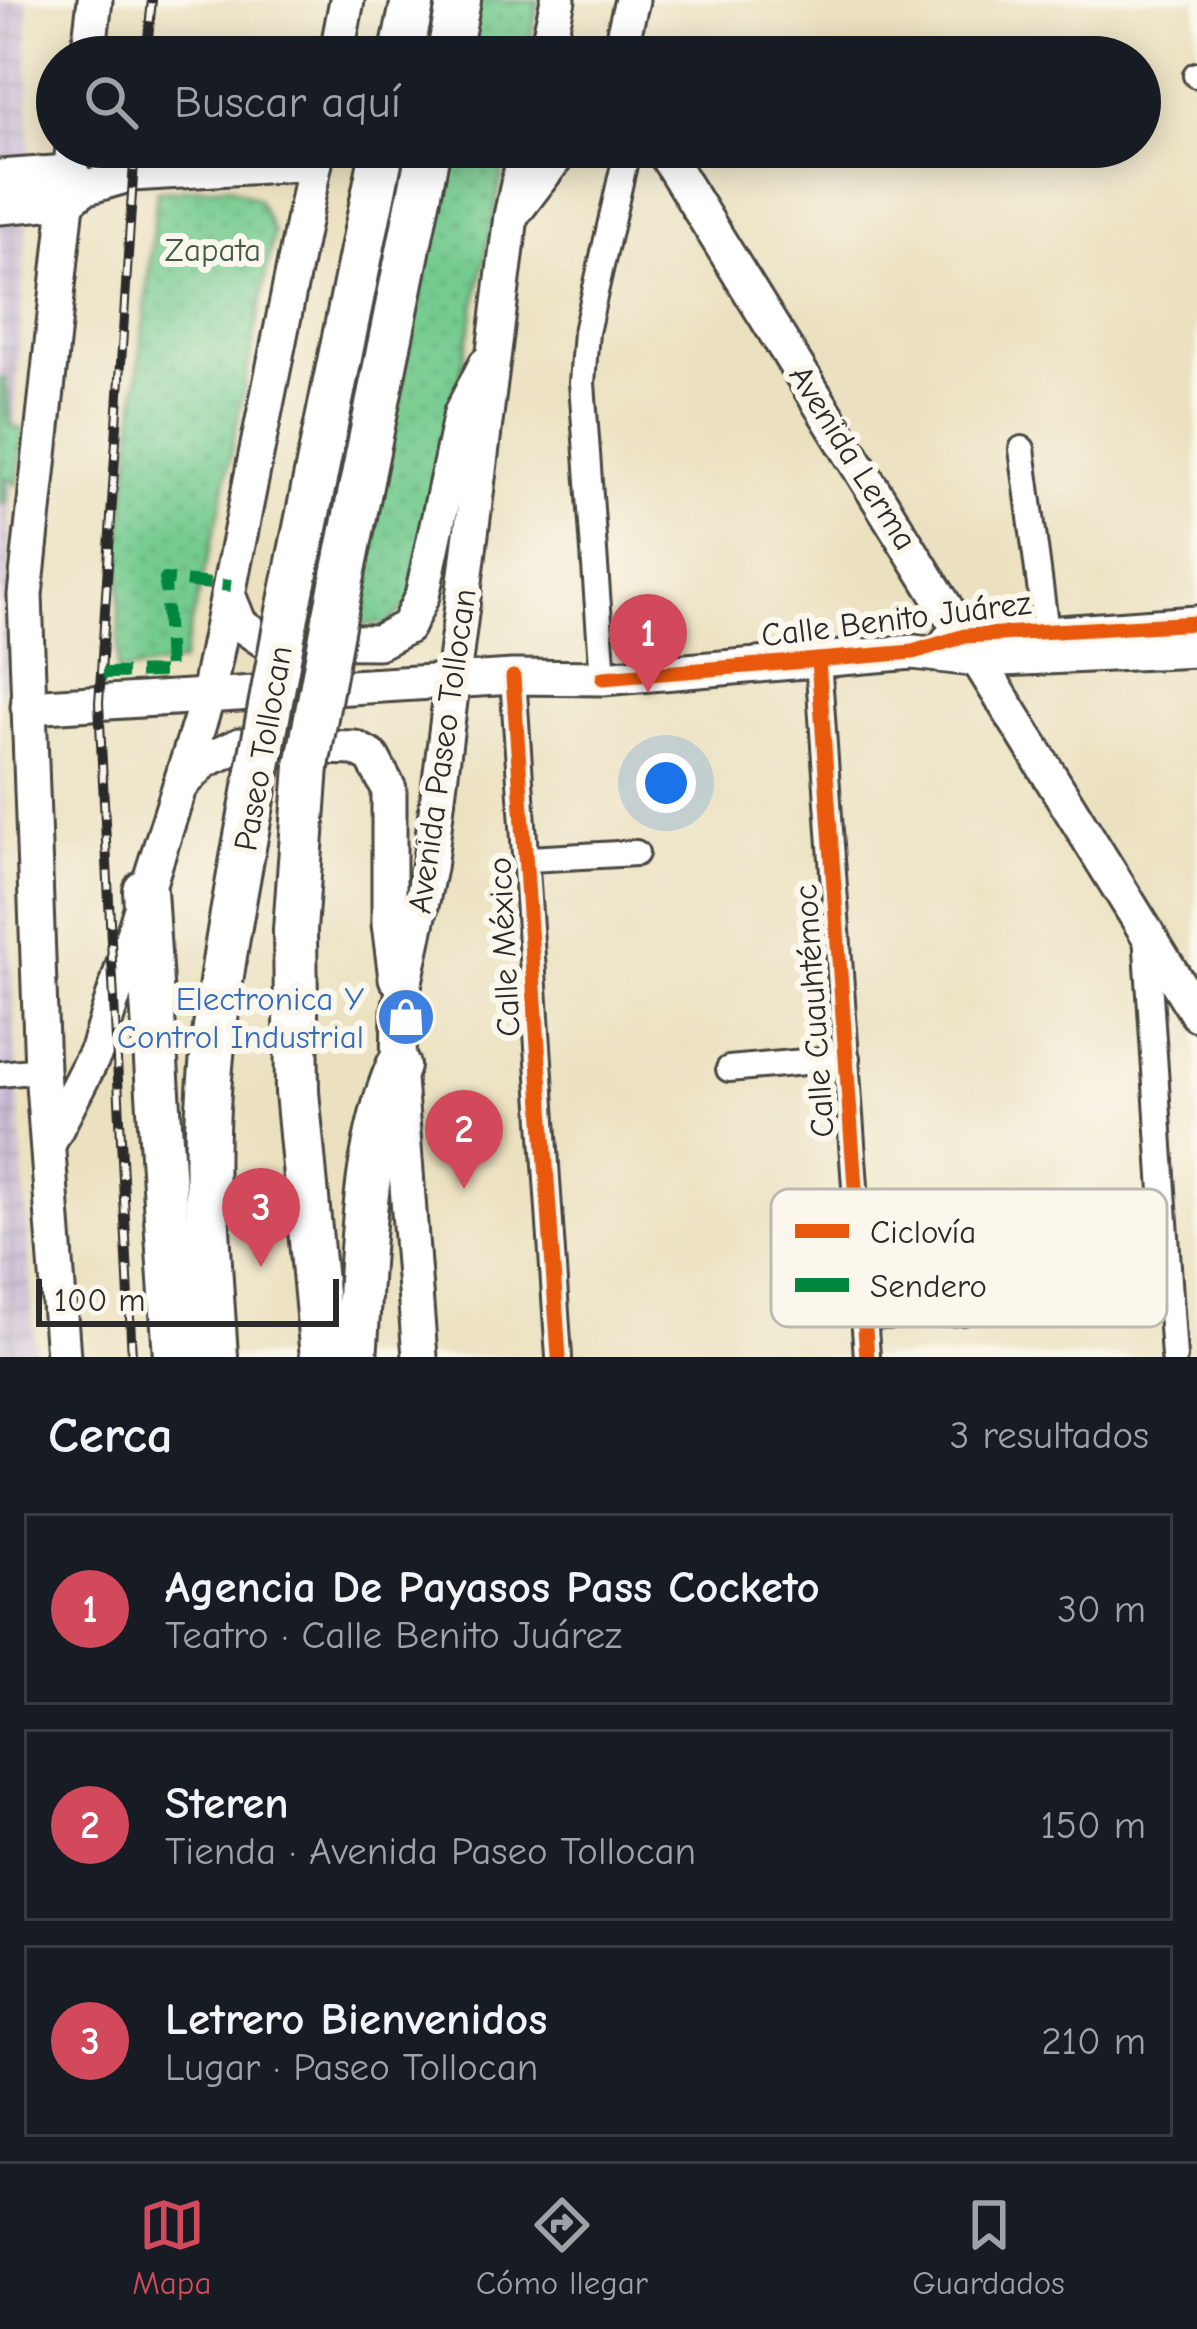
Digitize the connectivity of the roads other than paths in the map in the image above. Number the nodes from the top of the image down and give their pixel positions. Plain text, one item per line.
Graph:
1 (95, 0) edge
2 (347, 0) edge
3 (413, 0) edge
4 (459, 0) edge
5 (558, 0) edge
6 (632, 0) edge
7 (91, 36) edge
8 (340, 36) edge
9 (405, 36) edge
10 (452, 36) edge
11 (550, 36) edge
12 (623, 36) edge
13 (190, 168) edge
14 (313, 168) edge
15 (379, 168) edge
16 (425, 168) edge
17 (521, 168) edge
18 (548, 168) edge
19 (623, 168) edge
20 (674, 168) edge
21 (0, 177) edge
22 (73, 177) edge
23 (0, 207) edge
24 (511, 216) junction
25 (496, 347) junction
26 (1022, 449) dead end
27 (229, 597) junction
28 (1197, 623) edge
29 (1046, 631) junction
30 (973, 648) junction
31 (1197, 650) edge
32 (818, 660) junction
33 (513, 677) junction
34 (603, 678) junction
35 (451, 681) junction
36 (207, 699) junction
37 (28, 707) junction
38 (182, 784) junction
39 (636, 853) dead end
40 (529, 860) junction
41 (145, 891) junction
42 (1146, 931) junction
43 (400, 1010) junction
44 (1197, 1013) edge
45 (847, 1058) junction
46 (398, 1066) junction
47 (729, 1069) dead end
48 (42, 1070) junction
49 (0, 1074) edge
50 (50, 1142) junction
51 (856, 1189) edge
52 (1163, 1189) edge
53 (1167, 1250) edge
54 (865, 1327) edge
55 (63, 1357) edge
56 (175, 1357) edge
57 (216, 1357) edge
58 (322, 1357) edge
59 (355, 1357) edge
60 (420, 1357) edge
61 (559, 1357) edge
62 (867, 1357) edge
63 (1174, 1357) edge

1 - 7 main road
2 - 8 main road
3 - 9 highway
4 - 10 highway
5 - 11 main road
6 - 12 main road
13 - 22 main road
14 - 27 main road
15 - 57 highway, Paseo Tollocan, bridge
16 - 58 highway, Paseo Tollocan, bridge
17 - 24 main road, Avenida Paseo Tollocan
18 - 24 main road
19 - 34 street
20 - 30 main road, Avenida Lerma
21 - 22 main road
22 - 23 main road
22 - 37 main road
24 - 25 main road, Avenida Paseo Tollocan
25 - 27 main road
25 - 35 main road, Avenida Paseo Tollocan
26 - 29 street
27 - 36 main road
28 - 29 main road, Calle Benito Juárez
29 - 30 main road, Calle Benito Juárez
30 - 31 main road, Calle Benito Juárez
30 - 32 main road, Calle Benito Juárez
30 - 42 main road, Avenida Lerma
32 - 34 main road, Calle Benito Juárez
32 - 45 street, Calle Cuauhtémoc
33 - 34 main road, Calle Benito Juárez
33 - 35 main road, Calle Benito Juárez
33 - 40 street, Calle México
35 - 36 main road, Calle Benito Juárez
35 - 43 main road, Avenida Paseo Tollocan
36 - 37 main road, Calle Benito Juárez
36 - 38 main road
37 - 48 main road
38 - 41 main road
38 - 43 main road
39 - 40 street
40 - 61 street, Calle México
41 - 50 main road
41 - 56 highway
42 - 44 main road, Avenida Lerma
42 - 52 street
43 - 46 main road, Avenida Paseo Tollocan
45 - 47 street
45 - 51 street, Calle Cuauhtémoc
46 - 59 highway
46 - 60 main road, Avenida Paseo Tollocan
48 - 49 street
48 - 50 main road
50 - 55 main road
53 - 63 street
54 - 62 street, Calle Cuauhtémoc

